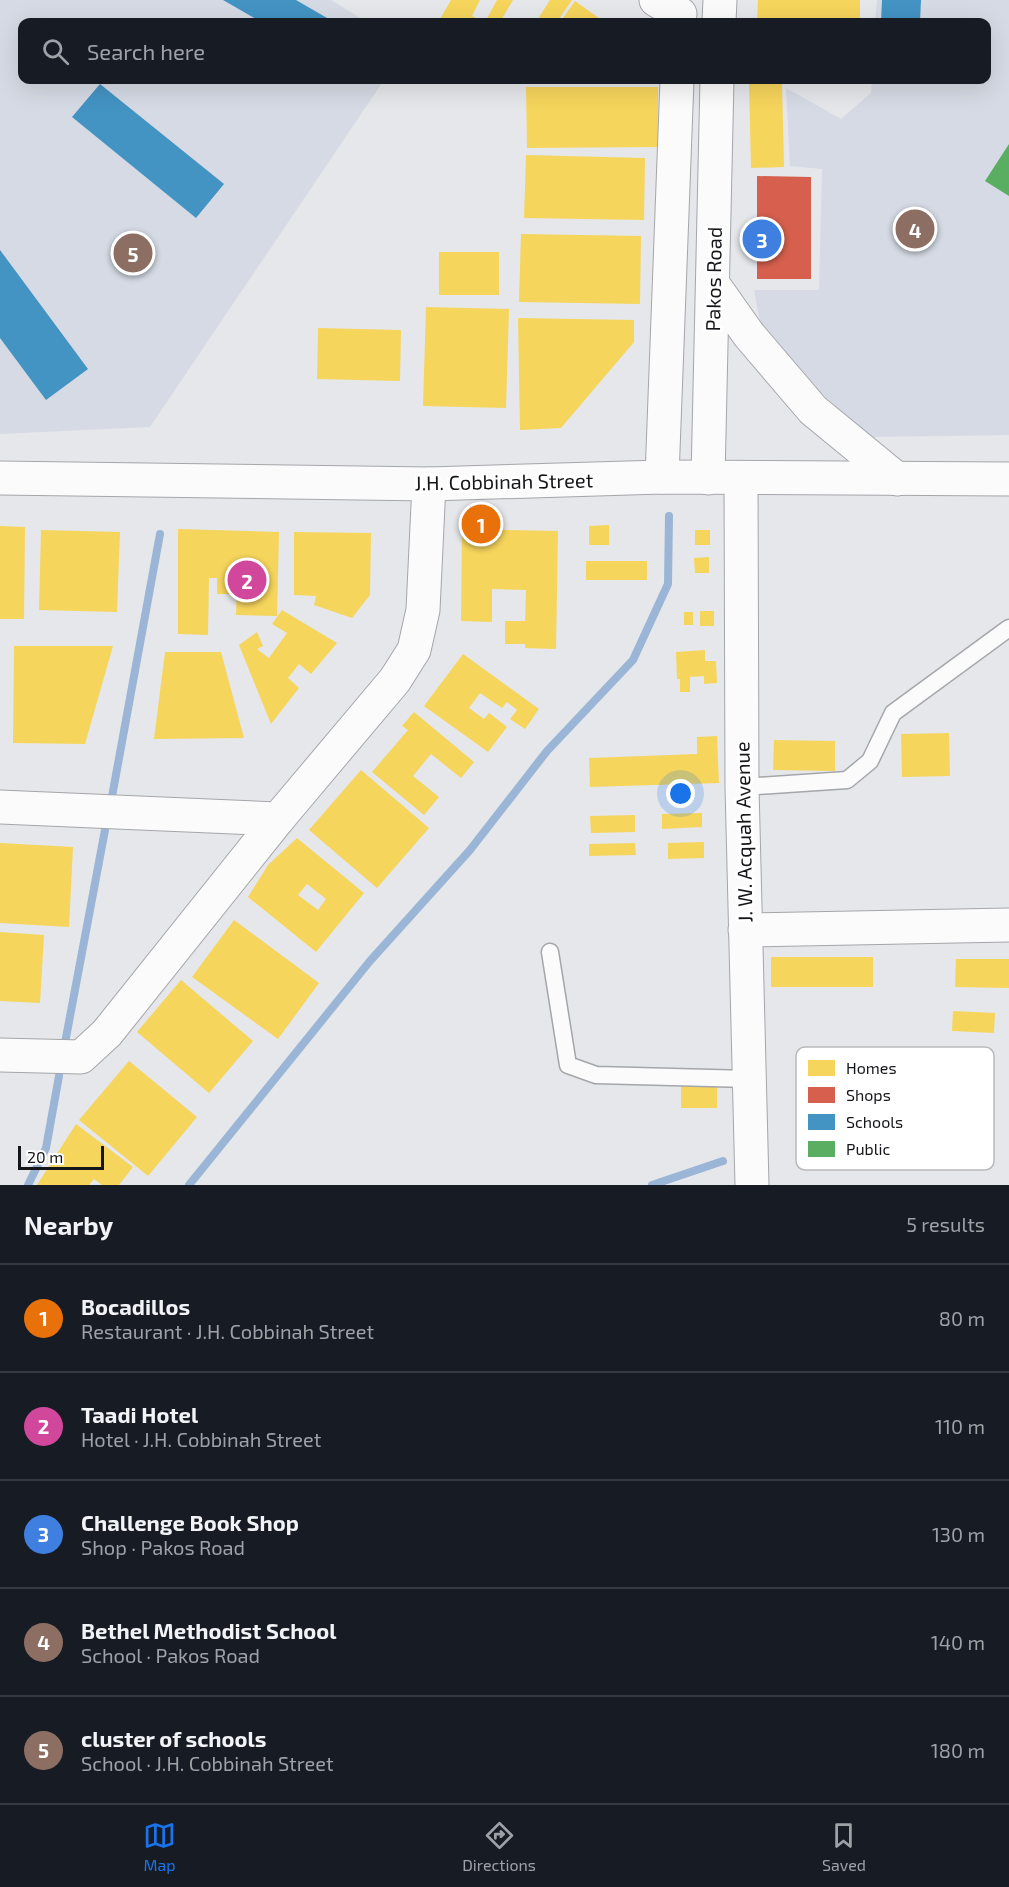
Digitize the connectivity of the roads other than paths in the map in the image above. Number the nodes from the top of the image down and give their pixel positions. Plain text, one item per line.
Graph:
1 (720, 0) edge
2 (719, 18) edge
3 (677, 84) edge
4 (717, 84) edge
5 (713, 284) junction
6 (662, 477) junction
7 (0, 478) edge
8 (708, 478) junction
9 (741, 479) junction
10 (897, 479) junction
11 (1009, 479) edge
12 (429, 484) junction
13 (1009, 628) edge
14 (742, 787) junction
15 (0, 807) edge
16 (278, 819) junction
17 (1009, 925) edge
18 (745, 930) junction
19 (550, 952) dead end
20 (0, 1055) edge
21 (749, 1079) junction
22 (752, 1185) edge

1 - 2 street
3 - 6 street
4 - 5 street, Pakos Road
5 - 8 street, Pakos Road
5 - 10 street
6 - 8 street, J.H. Cobbinah Street
6 - 12 street, J.H. Cobbinah Street
7 - 12 street, J.H. Cobbinah Street
8 - 9 street, J.H. Cobbinah Street
9 - 10 street, J.H. Cobbinah Street
9 - 14 street, J. W. Acquah Avenue
10 - 11 street, J.H. Cobbinah Street
12 - 16 street
13 - 14 lane
14 - 18 street, J. W. Acquah Avenue
15 - 16 street
16 - 20 street
17 - 18 street
18 - 21 street, J. W. Acquah Avenue
19 - 21 lane
21 - 22 street, J. W. Acquah Avenue

